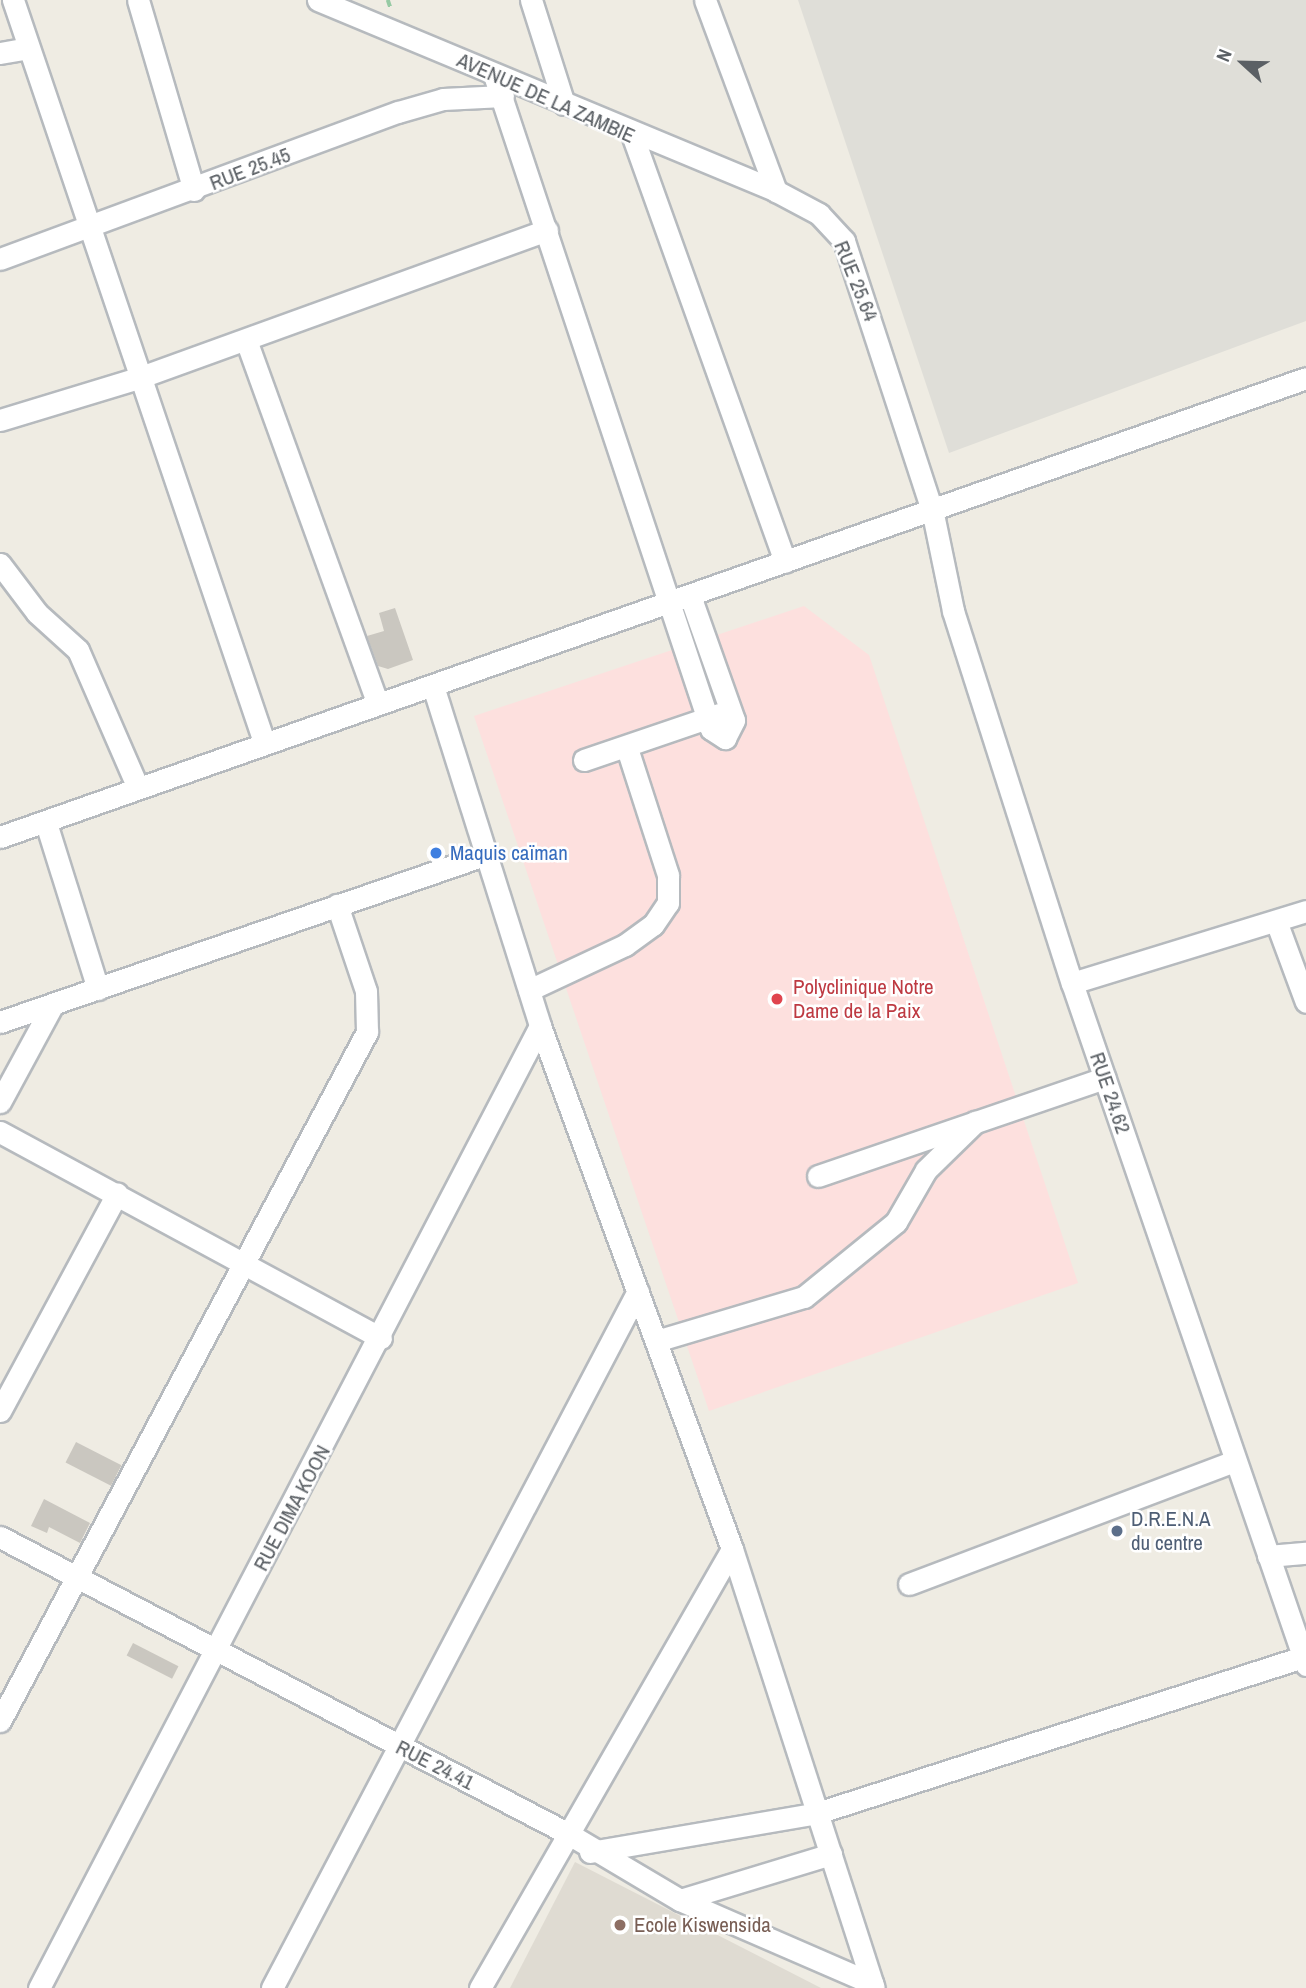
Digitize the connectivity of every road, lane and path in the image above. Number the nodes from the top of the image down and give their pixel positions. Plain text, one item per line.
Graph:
1 (13, 0) edge
2 (138, 0) edge
3 (318, 0) edge
4 (531, 0) edge
5 (705, 0) edge
6 (27, 48) junction
7 (0, 53) edge
8 (494, 75) junction
9 (503, 96) junction
10 (564, 104) junction
11 (633, 136) junction
12 (194, 190) junction
13 (776, 191) junction
14 (547, 230) junction
15 (89, 231) junction
16 (0, 259) edge
17 (246, 340) junction
18 (138, 378) junction
19 (1306, 379) edge
20 (0, 420) edge
21 (933, 514) junction
22 (785, 562) junction
23 (0, 564) edge
24 (681, 599) junction
25 (433, 686) junction
26 (378, 704) junction
27 (708, 719) junction
28 (264, 742) junction
29 (627, 748) junction
30 (584, 760) dead end
31 (138, 788) junction
32 (46, 823) junction
33 (0, 837) edge
34 (487, 854) junction
35 (337, 905) junction
36 (1306, 911) edge
37 (1276, 921) junction
38 (1072, 983) junction
39 (98, 989) junction
40 (529, 990) junction
41 (1306, 1002) edge
42 (52, 1006) junction
43 (0, 1022) edge
44 (540, 1026) junction
45 (1105, 1078) junction
46 (0, 1102) edge
47 (975, 1122) junction
48 (0, 1132) edge
49 (818, 1176) dead end
50 (117, 1194) junction
51 (247, 1261) junction
52 (638, 1291) junction
53 (381, 1338) junction
54 (656, 1341) junction
55 (0, 1411) edge
56 (1234, 1461) junction
57 (0, 1537) edge
58 (732, 1549) junction
59 (1306, 1553) edge
60 (1268, 1556) junction
61 (77, 1576) junction
62 (909, 1584) dead end
63 (1300, 1626) edge
64 (219, 1649) junction
65 (1305, 1659) edge
66 (0, 1721) edge
67 (400, 1747) junction
68 (817, 1813) junction
69 (567, 1833) junction
70 (590, 1852) junction
71 (831, 1854) junction
72 (680, 1900) junction
73 (874, 1986) edge
74 (39, 1988) edge
75 (272, 1988) edge
76 (480, 1988) edge

1 - 6 street
2 - 12 street
3 - 8 street, AVENUE DE LA ZAMBIE
4 - 10 street
5 - 13 street
6 - 7 street
6 - 15 street
8 - 9 street
8 - 10 street, AVENUE DE LA ZAMBIE
9 - 12 street, RUE 25.45
9 - 14 street
10 - 11 street, AVENUE DE LA ZAMBIE
11 - 13 street, AVENUE DE LA ZAMBIE
11 - 22 street
12 - 15 street, RUE 25.45
13 - 21 street, RUE 25.64
14 - 17 street
14 - 24 street
15 - 16 street, RUE 25.45
15 - 18 street
17 - 18 street
17 - 26 street
18 - 20 street
18 - 28 street
19 - 21 street
21 - 22 street
21 - 38 street, RUE 24.62
22 - 24 street
23 - 31 street
24 - 25 street
24 - 27 street
24 - 27 street
25 - 26 street
25 - 34 street
26 - 28 street
27 - 29 street
28 - 31 street
29 - 30 street
29 - 40 street
31 - 32 street
32 - 33 street
32 - 39 street
34 - 35 street
34 - 40 street
35 - 39 street
35 - 51 street
36 - 37 street
37 - 38 street
37 - 41 street
38 - 45 street, RUE 24.62
39 - 42 street
40 - 44 street
42 - 43 street
42 - 46 street
44 - 52 street
44 - 53 street, RUE DIMA KOON
45 - 47 street
45 - 56 street, RUE 24.62
47 - 49 street
47 - 54 street
48 - 50 street
50 - 51 street
50 - 55 street
51 - 53 street
51 - 61 street
52 - 54 street
52 - 67 street
53 - 64 street, RUE DIMA KOON
54 - 58 street
56 - 60 street, RUE 24.62
56 - 62 street
57 - 61 street, RUE 24.41
58 - 68 street
58 - 69 street
59 - 60 street
60 - 63 street, RUE 24.62
61 - 64 street, RUE 24.41
61 - 66 street
63 - 65 street, RUE 24.62
64 - 67 street, RUE 24.41
64 - 74 street, RUE DIMA KOON
65 - 68 street
67 - 69 street, RUE 24.41
67 - 75 street
68 - 70 street
68 - 71 street
69 - 70 street, RUE 24.41
69 - 76 street
70 - 72 street, RUE 24.41
71 - 72 street
71 - 73 street
72 - 73 street, RUE 24.41

